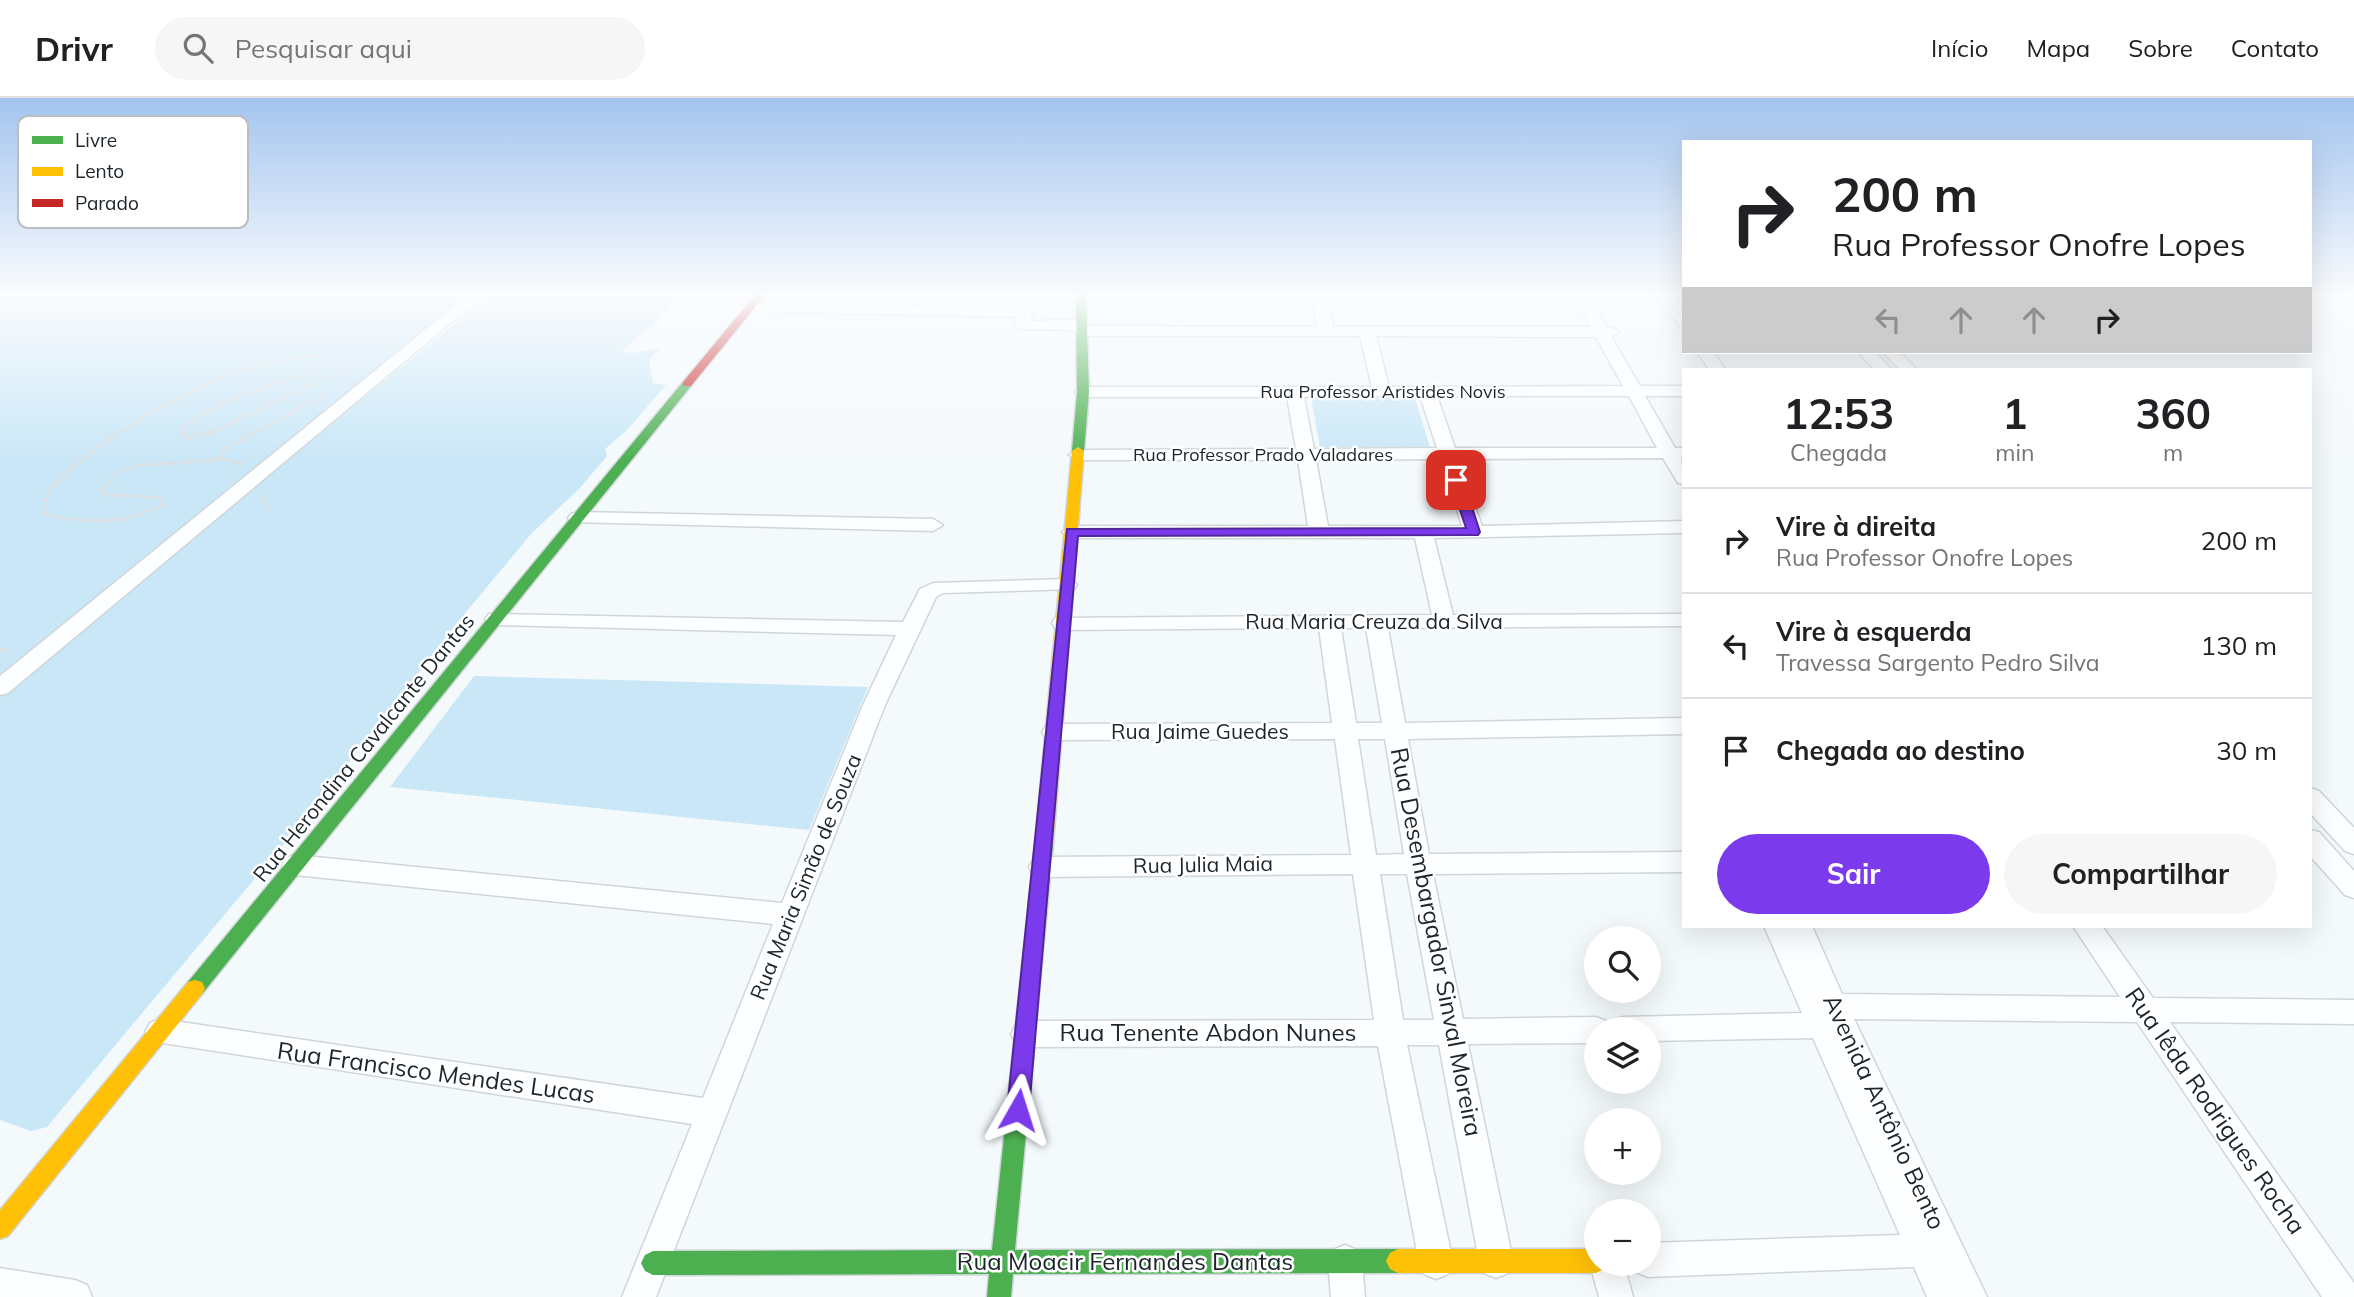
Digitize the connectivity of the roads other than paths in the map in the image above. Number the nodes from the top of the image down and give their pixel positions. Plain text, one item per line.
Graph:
1 (408, 351) edge
2 (714, 351) edge
3 (1081, 351) edge
4 (1372, 351) edge
5 (1617, 351) edge
6 (1869, 354) edge
7 (1893, 354) edge
8 (1882, 368) edge
9 (1907, 368) edge
10 (1639, 390) junction
11 (1682, 391) edge
12 (1083, 392) junction
13 (1295, 392) junction
14 (1382, 392) junction
15 (1427, 392) junction
16 (1306, 454) junction
17 (1448, 454) junction
18 (1678, 454) edge
19 (1078, 456) junction
20 (578, 518) junction
21 (933, 525) dead end
22 (1682, 527) edge
23 (1072, 532) junction
24 (1319, 532) junction
25 (1423, 532) junction
26 (1474, 532) junction
27 (1067, 585) junction
28 (496, 619) junction
29 (1682, 620) edge
30 (1329, 622) junction
31 (1376, 622) junction
32 (1444, 622) junction
33 (1063, 623) junction
34 (910, 629) junction
35 (0, 688) edge
36 (1682, 726) edge
37 (1345, 731) junction
38 (1397, 731) junction
39 (1054, 732) junction
40 (2312, 799) edge
41 (2312, 841) edge
42 (2354, 844) edge
43 (1682, 862) edge
44 (1418, 863) junction
45 (1363, 864) junction
46 (295, 865) junction
47 (1042, 867) junction
48 (2354, 888) edge
49 (791, 915) junction
50 (1779, 928) edge
51 (1799, 928) edge
52 (2088, 928) edge
53 (2146, 1012) junction
54 (2354, 1012) edge
55 (1828, 1016) junction
56 (1661, 1027) edge
57 (1584, 1030) edge
58 (160, 1032) junction
59 (1453, 1032) junction
60 (1390, 1033) junction
61 (1026, 1034) junction
62 (712, 1114) junction
63 (0, 1228) edge
64 (1936, 1250) junction
65 (1661, 1260) edge
66 (1496, 1261) junction
67 (1584, 1261) edge
68 (1003, 1262) junction
69 (1345, 1262) junction
70 (1436, 1262) junction
71 (653, 1263) junction
72 (1610, 1276) edge
73 (0, 1285) edge
74 (75, 1297) edge
75 (639, 1297) edge
76 (999, 1297) edge
77 (1348, 1297) edge
78 (1616, 1297) edge
79 (1945, 1297) edge
80 (1970, 1297) edge
81 (2343, 1297) edge

1 - 35 street
2 - 20 street, Rua Herondina Cavalcante Dantas
3 - 12 street
4 - 14 street
5 - 10 street
6 - 8 street
7 - 9 street
10 - 11 street, Rua Professor Aristides Novis
10 - 15 street, Rua Professor Aristides Novis
10 - 18 street
12 - 13 street, Rua Professor Aristides Novis
12 - 19 street
13 - 14 street, Rua Professor Aristides Novis
13 - 16 street
14 - 15 street, Rua Professor Aristides Novis
15 - 17 street
16 - 17 street, Rua Professor Prado Valadares
16 - 19 street, Rua Professor Prado Valadares
16 - 24 street
17 - 18 street, Rua Professor Prado Valadares
17 - 26 street
19 - 23 street
20 - 21 street
20 - 28 street, Rua Herondina Cavalcante Dantas
22 - 26 street
23 - 24 street
23 - 27 street
24 - 25 street
25 - 26 street
25 - 32 street
27 - 33 street
27 - 34 street, Rua Maria Simão de Souza
28 - 34 street
28 - 46 street, Rua Herondina Cavalcante Dantas
29 - 32 street, Rua Maria Creuza da Silva
30 - 31 street, Rua Maria Creuza da Silva
30 - 33 street, Rua Maria Creuza da Silva
30 - 37 street
31 - 32 street, Rua Maria Creuza da Silva
31 - 38 street, Rua Desembargador Sinval Moreira
33 - 39 street
34 - 49 street, Rua Maria Simão de Souza
36 - 38 street, Rua Jaime Guedes
37 - 38 street, Rua Jaime Guedes
37 - 39 street, Rua Jaime Guedes
37 - 45 street
38 - 44 street, Rua Desembargador Sinval Moreira
39 - 47 street
40 - 42 street
41 - 48 street
43 - 44 street, Rua Julia Maia
44 - 45 street, Rua Julia Maia
44 - 59 street, Rua Desembargador Sinval Moreira
45 - 47 street, Rua Julia Maia
45 - 60 street
46 - 49 street
46 - 58 street, Rua Herondina Cavalcante Dantas
47 - 61 street
49 - 62 street, Rua Maria Simão de Souza
50 - 55 street, Avenida Antônio Bento
51 - 55 street, Avenida Antônio Bento
52 - 53 street, Rua Iêda Rodrigues Rocha
53 - 54 street
53 - 55 street
53 - 81 street, Rua Iêda Rodrigues Rocha
55 - 56 street
55 - 64 street, Avenida Antônio Bento
57 - 59 street
58 - 62 street, Rua Francisco Mendes Lucas
58 - 63 street, Rua Herondina Cavalcante Dantas
59 - 60 street
59 - 66 street, Rua Desembargador Sinval Moreira
60 - 61 street, Rua Tenente Abdon Nunes
60 - 70 street
61 - 68 street
62 - 71 street, Rua Maria Simão de Souza
64 - 65 street
64 - 79 street, Avenida Antônio Bento
64 - 80 street, Avenida Antônio Bento
66 - 67 street, Rua Moacir Fernandes Dantas
66 - 70 street, Rua Moacir Fernandes Dantas
68 - 69 street, Rua Moacir Fernandes Dantas
68 - 71 street, Rua Moacir Fernandes Dantas
68 - 76 street
69 - 70 street, Rua Moacir Fernandes Dantas
69 - 77 street
71 - 75 street, Rua Maria Simão de Souza
72 - 78 street
73 - 74 street

